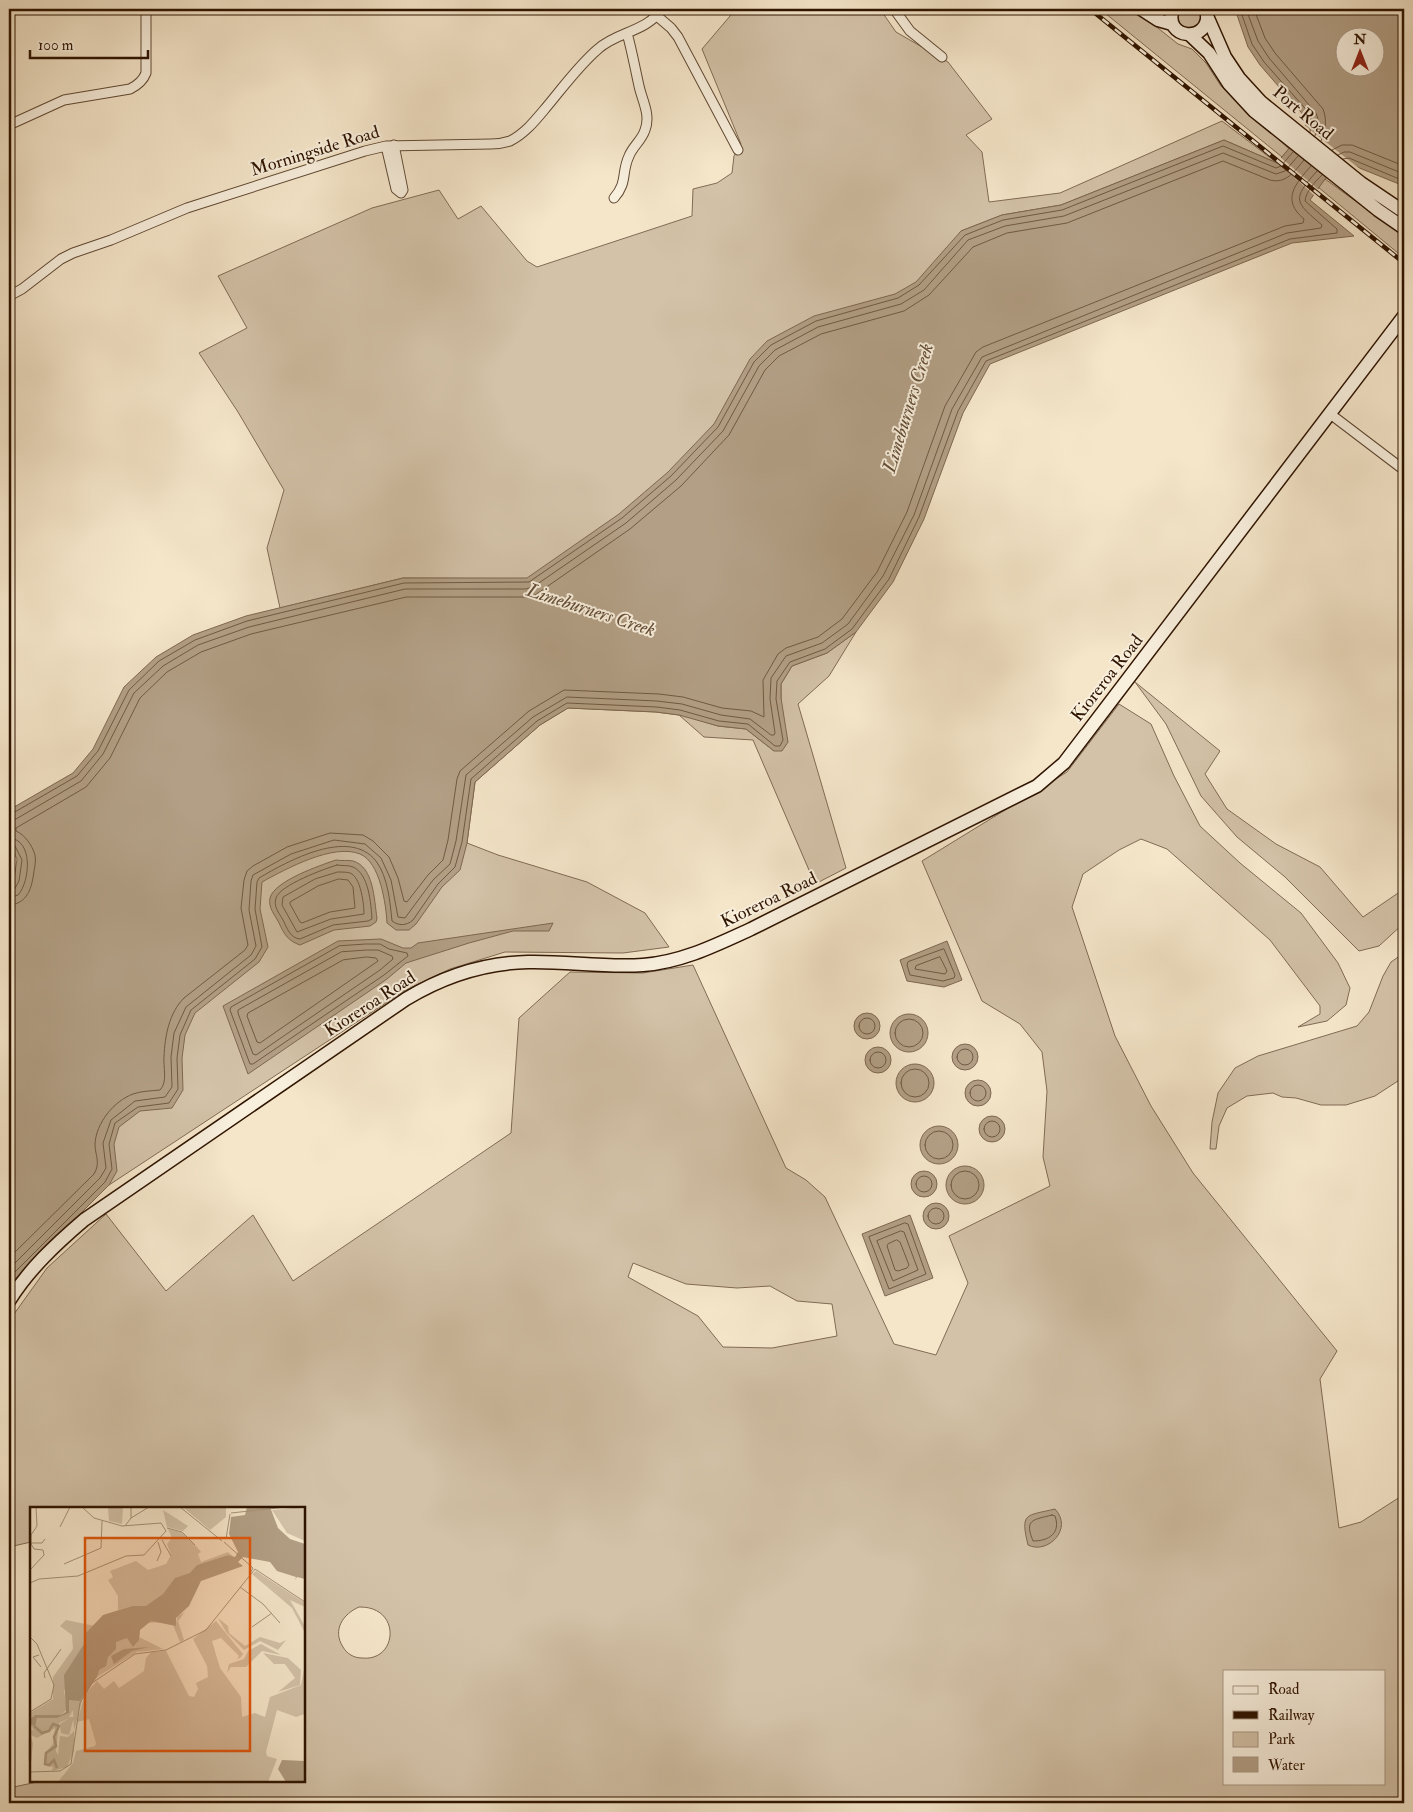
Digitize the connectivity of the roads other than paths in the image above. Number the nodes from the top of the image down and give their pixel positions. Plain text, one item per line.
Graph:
1 (146, 9) edge
2 (894, 9) edge
3 (1141, 9) edge
4 (1173, 9) edge
5 (659, 12) edge
6 (1206, 12) edge
7 (1172, 24) junction
8 (627, 33) junction
9 (1190, 35) junction
10 (942, 57) dead end
11 (1275, 122) junction
12 (9, 125) edge
13 (738, 150) dead end
14 (1358, 188) junction
15 (614, 198) dead end
16 (1404, 212) edge
17 (1404, 228) edge
18 (9, 296) edge
19 (1404, 316) edge
20 (1329, 414) junction
21 (1404, 470) edge
22 (9, 1301) edge

1 - 12 street
2 - 10 street
3 - 7 main road, Port Road
4 - 7 main road
5 - 8 street, Morningside Road
5 - 13 street
6 - 9 main road
6 - 11 main road, Port Road
7 - 9 main road, Port Road
8 - 15 street
8 - 18 street, Morningside Road
9 - 11 main road, Port Road
11 - 14 main road, Port Road
14 - 16 main road, Port Road
14 - 17 main road
19 - 20 main road, Kioreroa Road
20 - 21 street
20 - 22 main road, Kioreroa Road

